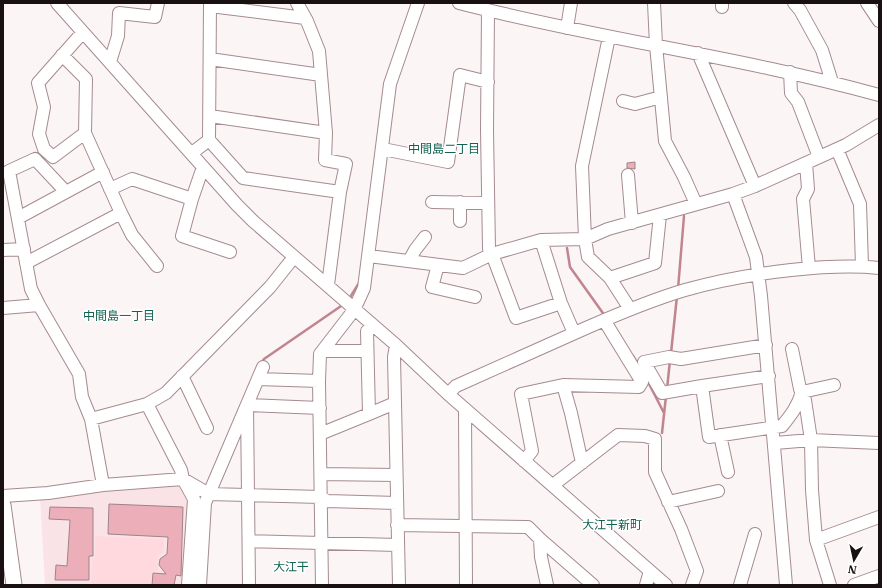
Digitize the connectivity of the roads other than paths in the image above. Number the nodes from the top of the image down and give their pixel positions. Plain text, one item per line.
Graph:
1 (57, 3) edge
2 (158, 3) edge
3 (297, 3) edge
4 (418, 3) edge
5 (460, 3) edge
6 (571, 3) edge
7 (654, 3) edge
8 (794, 3) edge
9 (867, 3) edge
10 (210, 4) edge
11 (488, 10) junction
12 (305, 18) junction
13 (879, 21) edge
14 (567, 28) junction
15 (83, 32) junction
16 (609, 37) junction
17 (656, 45) junction
18 (698, 53) junction
19 (62, 55) junction
20 (210, 59) junction
21 (110, 62) junction
22 (790, 72) junction
23 (320, 75) junction
24 (488, 82) junction
25 (832, 82) junction
26 (879, 95) edge
27 (661, 97) junction
28 (623, 101) dead end
29 (210, 116) junction
30 (879, 126) edge
31 (85, 133) junction
32 (326, 133) junction
33 (209, 140) junction
34 (383, 149) junction
35 (838, 149) junction
36 (192, 153) junction
37 (819, 157) junction
38 (806, 163) junction
39 (203, 167) junction
40 (103, 172) junction
41 (628, 175) dead end
42 (755, 186) junction
43 (110, 189) junction
44 (66, 192) junction
45 (340, 192) junction
46 (8, 193) edge
47 (733, 194) junction
48 (192, 199) junction
49 (432, 202) dead end
50 (460, 202) junction
51 (488, 203) junction
52 (696, 204) junction
53 (121, 213) junction
54 (660, 215) junction
55 (18, 218) junction
56 (460, 221) dead end
57 (632, 223) junction
58 (425, 237) dead end
59 (585, 239) junction
60 (541, 240) junction
61 (24, 249) junction
62 (3, 250) edge
63 (230, 252) dead end
64 (492, 254) junction
65 (369, 256) junction
66 (294, 257) junction
67 (409, 261) junction
68 (26, 263) junction
69 (438, 265) junction
70 (157, 266) dead end
71 (862, 266) junction
72 (809, 268) junction
73 (879, 268) edge
74 (758, 273) junction
75 (610, 278) junction
76 (328, 285) junction
77 (475, 297) dead end
78 (561, 303) junction
79 (39, 305) junction
80 (3, 308) edge
81 (630, 309) junction
82 (354, 310) junction
83 (604, 320) junction
84 (367, 331) dead end
85 (574, 333) junction
86 (396, 345) junction
87 (766, 345) junction
88 (792, 349) dead end
89 (323, 351) junction
90 (368, 351) junction
91 (264, 367) dead end
92 (182, 376) junction
93 (769, 376) junction
94 (258, 379) junction
95 (319, 381) junction
96 (563, 385) junction
97 (834, 385) dead end
98 (702, 386) junction
99 (802, 392) junction
100 (448, 394) junction
101 (395, 403) junction
102 (147, 404) junction
103 (247, 406) junction
104 (320, 408) junction
105 (465, 409) junction
106 (369, 414) junction
107 (91, 419) junction
108 (772, 427) junction
109 (207, 428) dead end
110 (320, 434) junction
111 (720, 435) junction
112 (811, 440) junction
113 (775, 443) junction
114 (879, 443) edge
115 (524, 461) junction
116 (582, 463) junction
117 (728, 472) dead end
118 (321, 474) junction
119 (396, 475) junction
120 (183, 479) junction
121 (103, 485) junction
122 (553, 485) junction
123 (718, 491) dead end
124 (209, 494) junction
125 (249, 495) junction
126 (3, 496) edge
127 (321, 497) junction
128 (668, 502) junction
129 (397, 503) junction
130 (3, 505) edge
131 (879, 517) edge
132 (397, 525) junction
133 (466, 526) junction
134 (755, 534) dead end
135 (540, 540) junction
136 (816, 540) junction
137 (249, 541) junction
138 (322, 543) junction
139 (398, 545) junction
140 (650, 571) junction
141 (879, 576) edge
142 (14, 585) edge
143 (188, 585) edge
144 (200, 585) edge
145 (249, 585) edge
146 (322, 585) edge
147 (398, 585) edge
148 (466, 585) edge
149 (547, 585) edge
150 (593, 585) edge
151 (646, 585) edge
152 (666, 585) edge
153 (692, 585) edge
154 (740, 585) edge
155 (786, 585) edge
156 (830, 585) edge
157 (854, 585) edge

1 - 15 street
2 - 21 street
3 - 12 street
4 - 34 street
5 - 11 street
6 - 14 street
7 - 17 street
8 - 25 street
9 - 13 street
10 - 12 street
10 - 20 street
11 - 14 street
11 - 24 street
12 - 23 street
14 - 16 street
15 - 19 street
15 - 21 street
16 - 17 street
16 - 59 street
17 - 18 street
17 - 27 street
18 - 22 street
18 - 42 street
19 - 31 street
19 - 31 street
20 - 23 street
20 - 29 street
21 - 36 street
22 - 25 street
22 - 37 street
23 - 32 street
24 - 34 street
24 - 51 street
25 - 26 street
27 - 28 street
27 - 52 street
29 - 32 street
29 - 33 street
30 - 35 street
31 - 40 street
32 - 45 street
33 - 36 street
33 - 45 street
34 - 65 street
35 - 37 street
35 - 71 street
36 - 39 street
37 - 38 street
38 - 42 street
38 - 72 street
39 - 48 street
39 - 66 street
40 - 43 street
40 - 44 street
41 - 57 street
42 - 47 street
43 - 48 street
43 - 53 street
44 - 46 street
44 - 55 street
45 - 76 street
46 - 55 street
47 - 52 street
47 - 74 street
48 - 63 street
49 - 50 street
50 - 51 street
50 - 56 street
51 - 64 street
52 - 54 street
53 - 68 street
53 - 70 street
54 - 57 street
54 - 75 street
55 - 61 street
57 - 59 street
58 - 67 street
59 - 60 street
59 - 75 street
60 - 64 street
60 - 78 street
61 - 62 street
61 - 68 street
64 - 69 street
64 - 78 street
65 - 67 street
65 - 82 street
66 - 76 street
66 - 92 street
67 - 69 street
68 - 79 street
69 - 77 street
71 - 72 street
71 - 73 street
72 - 74 street
74 - 81 street
74 - 87 street
75 - 81 street
76 - 82 street
78 - 85 street
79 - 80 street
79 - 107 street
81 - 83 street
82 - 86 street
82 - 89 street
83 - 85 street
83 - 96 street
84 - 90 street
85 - 100 street
86 - 100 street
86 - 101 street
87 - 93 street
87 - 98 street
88 - 99 street
89 - 90 street
89 - 95 street
90 - 106 street
91 - 94 street
92 - 102 street
92 - 109 street
93 - 98 street
93 - 108 street
94 - 95 street
94 - 103 street
95 - 104 street
96 - 115 street
96 - 116 street
97 - 99 street
98 - 111 street
99 - 108 street
99 - 112 street
100 - 105 street
101 - 106 street
101 - 119 street
102 - 107 street
102 - 120 street
103 - 104 street
103 - 124 street
103 - 125 street
104 - 110 street
105 - 115 street
105 - 133 street
106 - 110 street
107 - 121 street
108 - 111 street
108 - 113 street
110 - 118 street
111 - 117 street
112 - 113 street
112 - 114 street
112 - 136 street
113 - 155 street
115 - 122 street
116 - 122 street
116 - 128 street
118 - 119 street
118 - 127 street
119 - 129 street
120 - 121 street
120 - 124 street
120 - 143 street
121 - 126 street
122 - 140 street
123 - 128 street
124 - 125 street
124 - 144 street
125 - 127 street
125 - 137 street
127 - 129 street
127 - 138 street
128 - 153 street
129 - 132 street
130 - 142 main road
131 - 136 street
132 - 133 street
132 - 139 street
133 - 135 street
133 - 148 street
134 - 154 street
135 - 149 street
135 - 150 street
136 - 156 street
137 - 138 street
137 - 145 street
138 - 139 street
138 - 146 street
139 - 147 street
140 - 151 street
140 - 152 street
141 - 157 street

